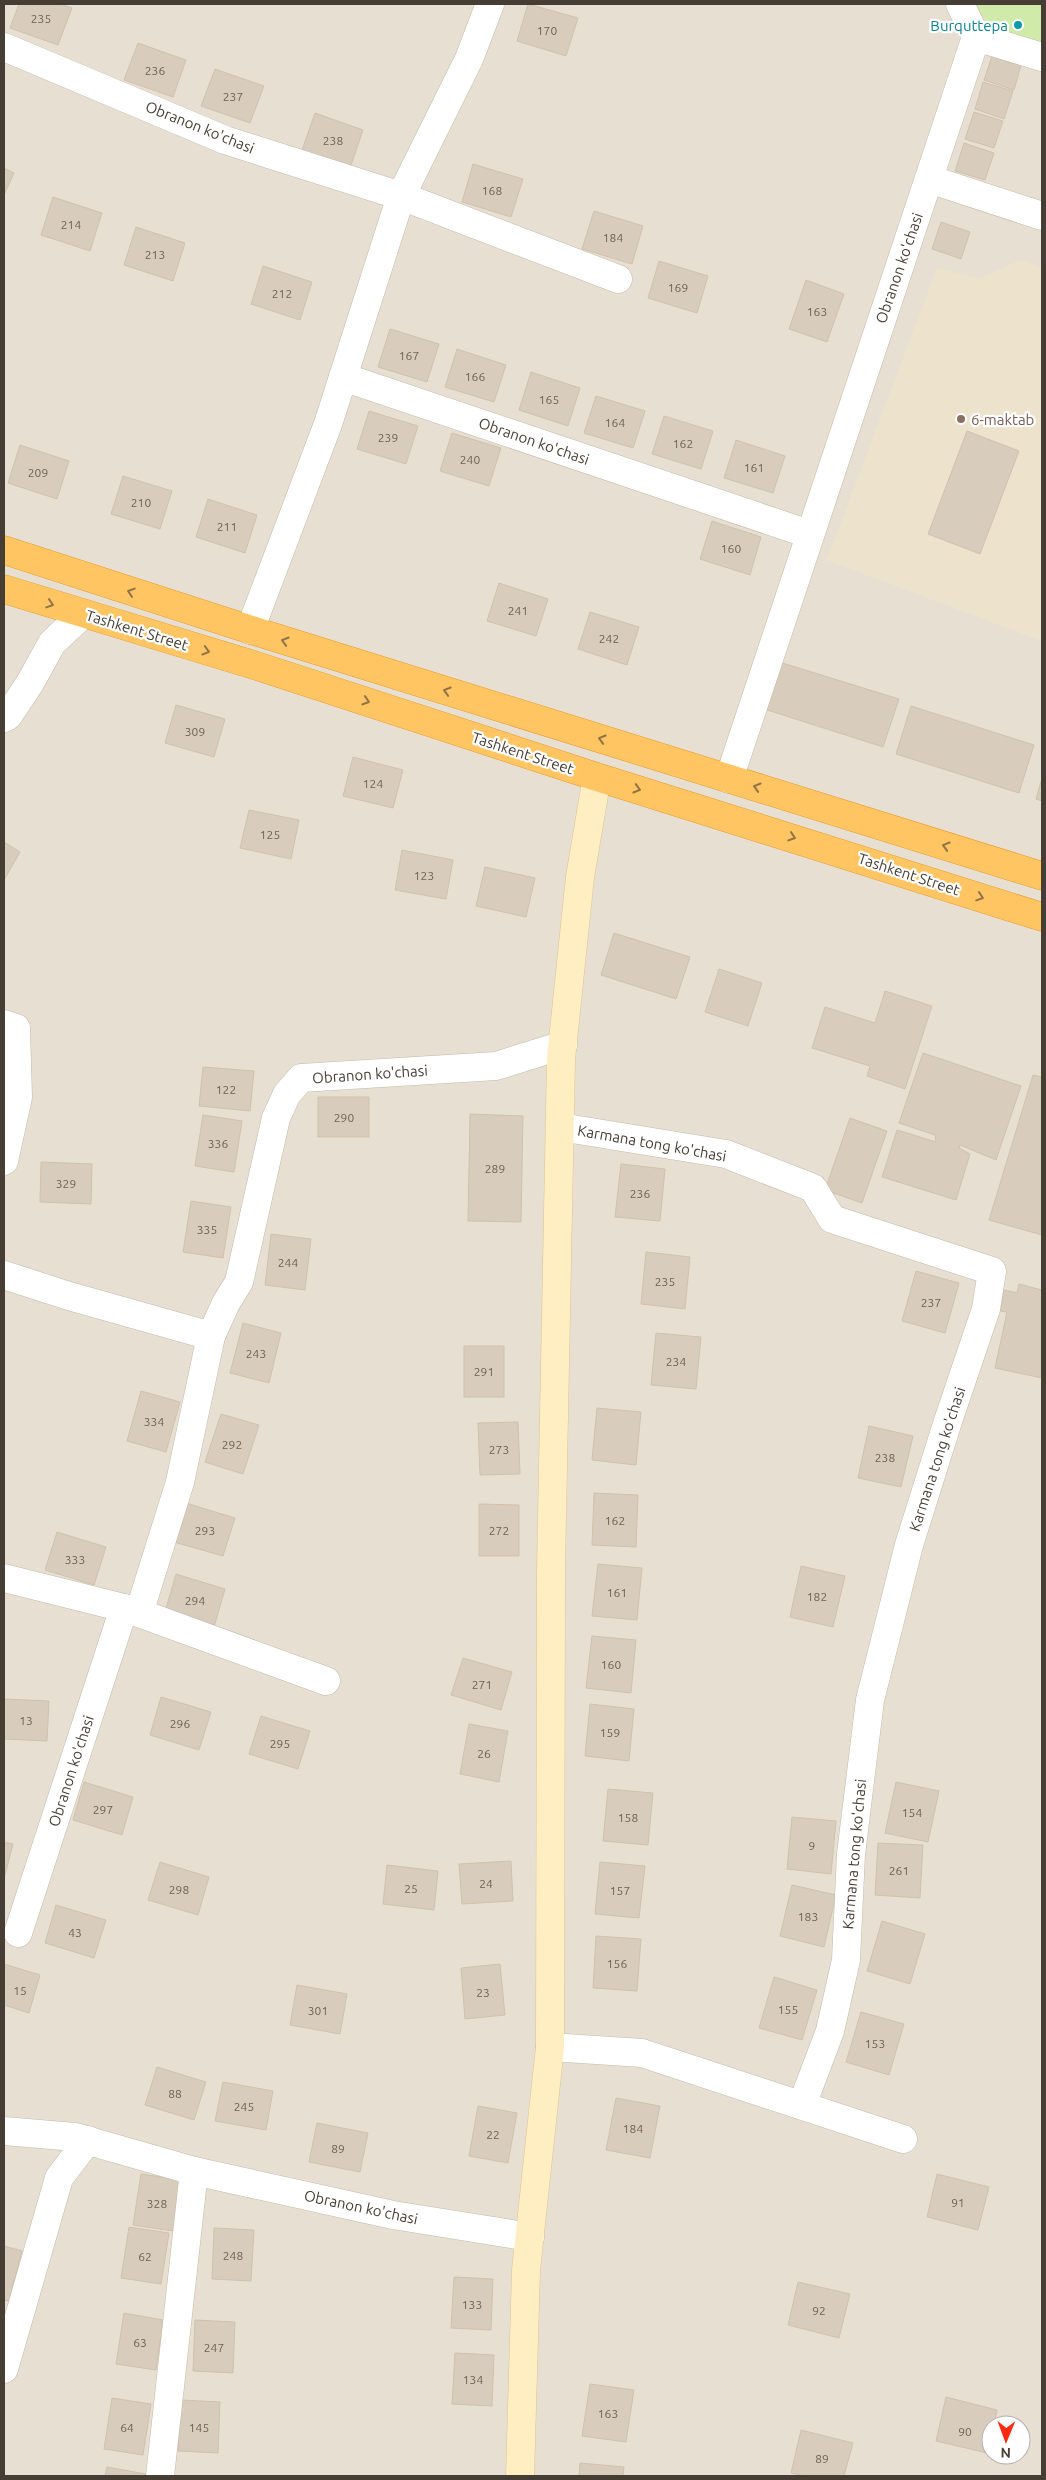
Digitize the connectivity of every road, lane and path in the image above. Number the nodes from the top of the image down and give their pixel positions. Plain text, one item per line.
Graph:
1 (490, 4) edge
2 (960, 4) edge
3 (976, 37) junction
4 (4, 47) edge
5 (1042, 58) edge
6 (929, 179) junction
7 (401, 196) junction
8 (1042, 216) edge
9 (618, 279) dead end
10 (343, 377) junction
11 (809, 534) junction
12 (4, 550) edge
13 (4, 589) edge
14 (83, 614) junction
15 (250, 630) junction
16 (4, 718) edge
17 (597, 777) junction
18 (729, 779) junction
19 (1042, 876) edge
20 (1042, 917) edge
21 (4, 1024) edge
22 (563, 1045) junction
23 (560, 1127) junction
24 (4, 1161) edge
25 (4, 1275) edge
26 (212, 1336) junction
27 (4, 1578) edge
28 (131, 1611) junction
29 (326, 1682) dead end
30 (18, 1933) dead end
31 (550, 2047) junction
32 (802, 2105) junction
33 (4, 2131) edge
34 (903, 2139) dead end
35 (88, 2140) junction
36 (194, 2171) junction
37 (530, 2237) junction
38 (4, 2369) edge
39 (160, 2476) edge
40 (520, 2476) edge

1 - 7 street
2 - 3 street
3 - 5 street
3 - 6 street, Obranon ko'chasi
4 - 7 street, Obranon ko'chasi
6 - 8 street
6 - 11 street, Obranon ko'chasi
7 - 9 street, Obranon ko'chasi
7 - 10 street
10 - 11 street, Obranon ko'chasi
10 - 15 street
11 - 18 street, Obranon ko'chasi
15 -> 12 highway
13 -> 14 highway, Tashkent Street
14 - 16 street
14 -> 17 highway, Tashkent Street
18 -> 15 highway
17 -> 20 highway, Tashkent Street
17 - 22 street
19 -> 18 highway
21 - 24 street
22 - 23 street
22 - 26 street, Obranon ko'chasi
23 - 31 street
23 - 32 street, Karmana tong ko'chasi
25 - 26 street
26 - 28 street, Obranon ko'chasi
27 - 28 street
28 - 29 street
28 - 30 street, Obranon ko'chasi
31 - 32 street
31 - 37 street
32 - 34 street
33 - 35 street, Obranon ko'chasi
35 - 36 street, Obranon ko'chasi
35 - 38 street
36 - 37 street, Obranon ko'chasi
36 - 39 street
37 - 40 street

